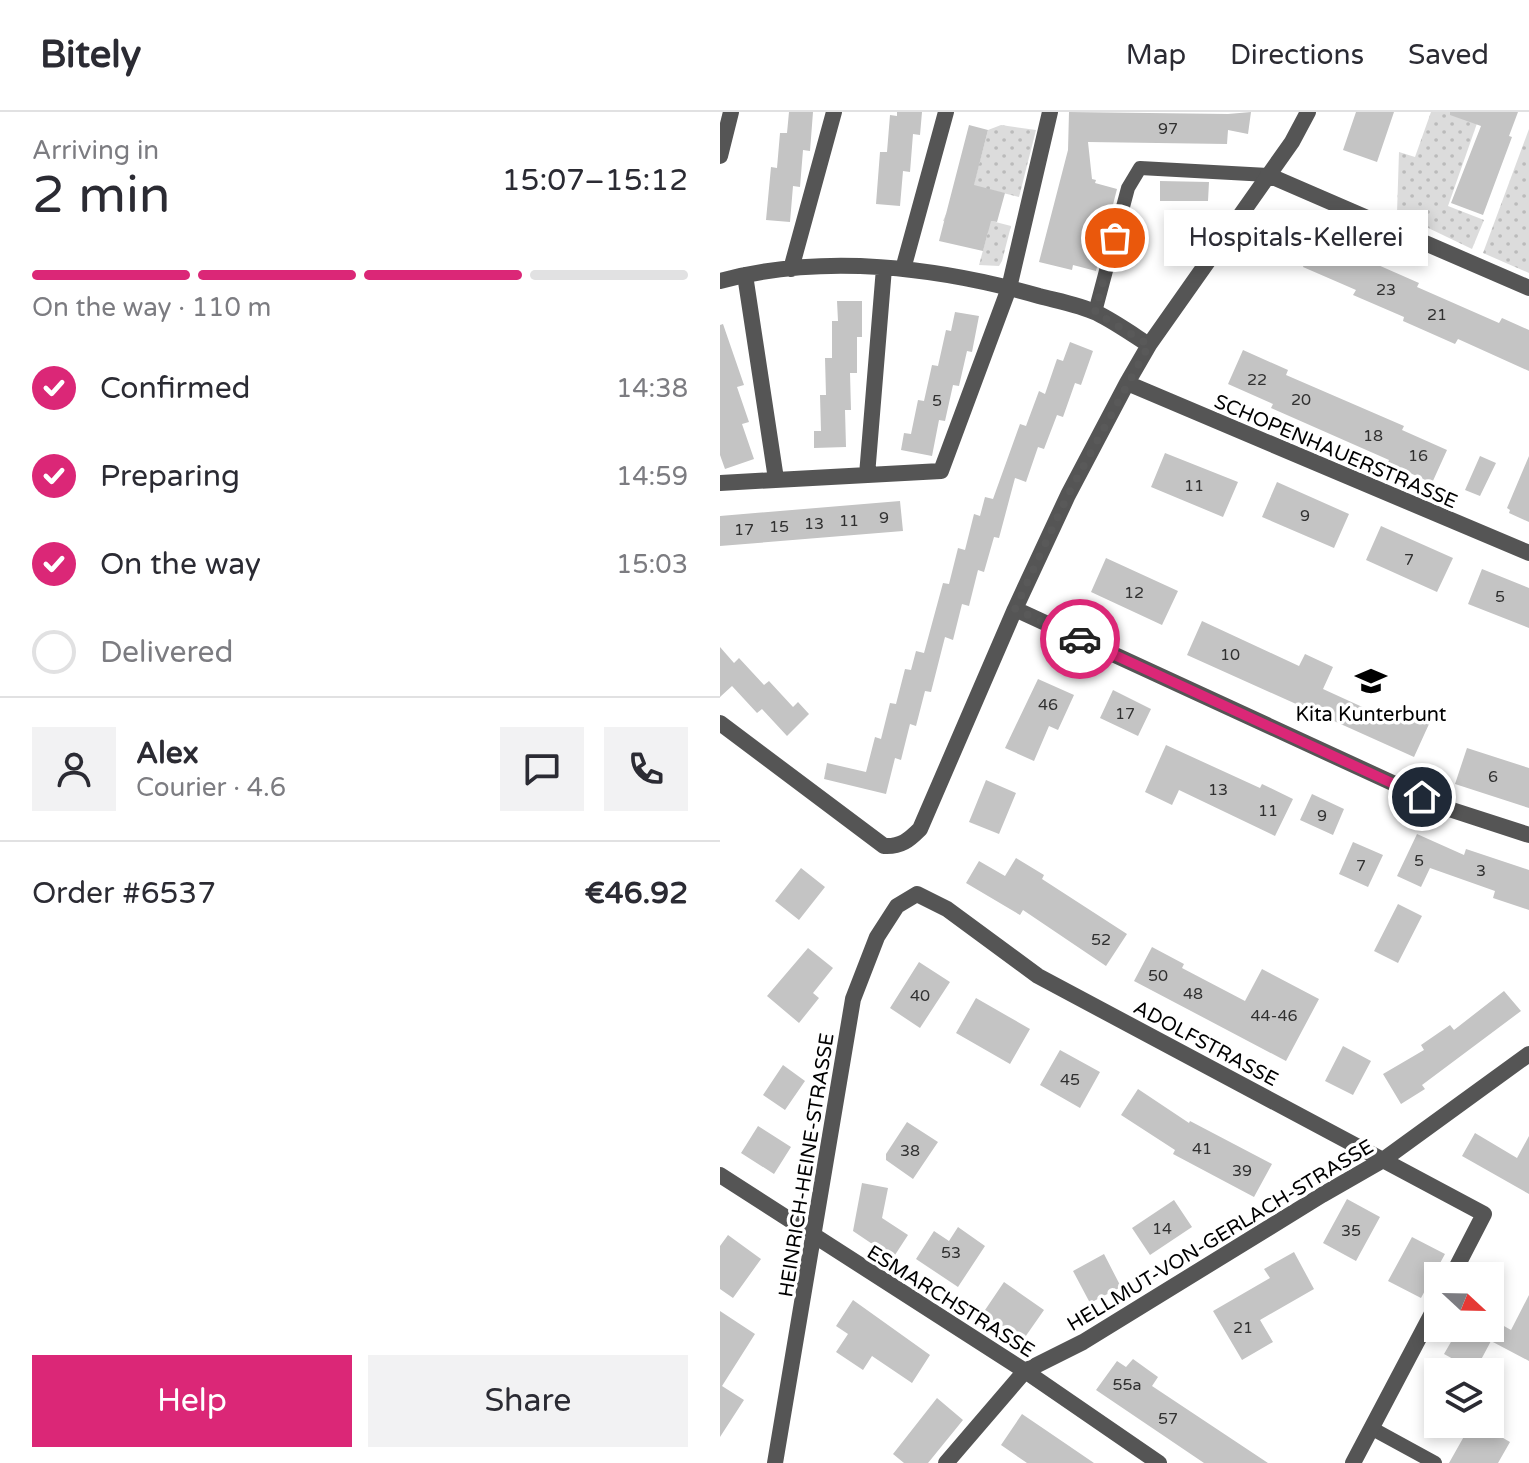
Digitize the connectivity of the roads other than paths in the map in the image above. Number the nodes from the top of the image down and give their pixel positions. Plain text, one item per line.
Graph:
1 (731, 112) edge
2 (834, 112) edge
3 (946, 112) edge
4 (1050, 112) edge
5 (1308, 112) edge
6 (720, 156) edge
7 (1268, 175) junction
8 (884, 268) junction
9 (791, 269) junction
10 (903, 269) junction
11 (745, 275) junction
12 (720, 281) edge
13 (1009, 288) junction
14 (1529, 288) edge
15 (1095, 312) junction
16 (1149, 345) junction
17 (1127, 383) junction
18 (867, 475) junction
19 (776, 479) junction
20 (720, 483) edge
21 (1529, 553) edge
22 (1015, 609) junction
23 (720, 723) edge
24 (1529, 835) edge
25 (917, 894) joint
26 (1529, 1054) edge
27 (1383, 1160) junction
28 (720, 1175) edge
29 (814, 1237) junction
30 (1459, 1262) edge
31 (1424, 1328) edge
32 (1025, 1371) junction
33 (1371, 1428) junction
34 (775, 1463) edge
35 (946, 1463) edge
36 (1159, 1463) edge
37 (1353, 1463) edge
38 (1435, 1463) edge

1 - 6 street
2 - 9 street
3 - 10 street
4 - 13 street
5 - 7 street
7 - 14 street
7 - 15 lane
7 - 16 street
8 - 9 street
8 - 10 street
8 - 18 street
9 - 11 street
10 - 13 street
11 - 12 street
11 - 19 street
13 - 15 street
13 - 18 street
15 - 16 street
16 - 17 street
17 - 21 street, SCHOPENHAUERSTRASSE
17 - 22 street
18 - 19 street
19 - 20 street
22 - 23 street
22 - 24 street
25 - 27 street, ADOLFSTRASSE
25 - 29 street, HEINRICH-HEINE-STRASSE
26 - 27 street, HELLMUT-VON-GERLACH-STRASSE
27 - 30 street, ADOLFSTRASSE
27 - 32 street, HELLMUT-VON-GERLACH-STRASSE
28 - 29 street, ESMARCHSTRASSE
29 - 32 street, ESMARCHSTRASSE
29 - 34 street, HEINRICH-HEINE-STRASSE
31 - 33 street
32 - 35 street, HELLMUT-VON-GERLACH-STRASSE
32 - 36 street, ESMARCHSTRASSE
33 - 37 street
33 - 38 lane

